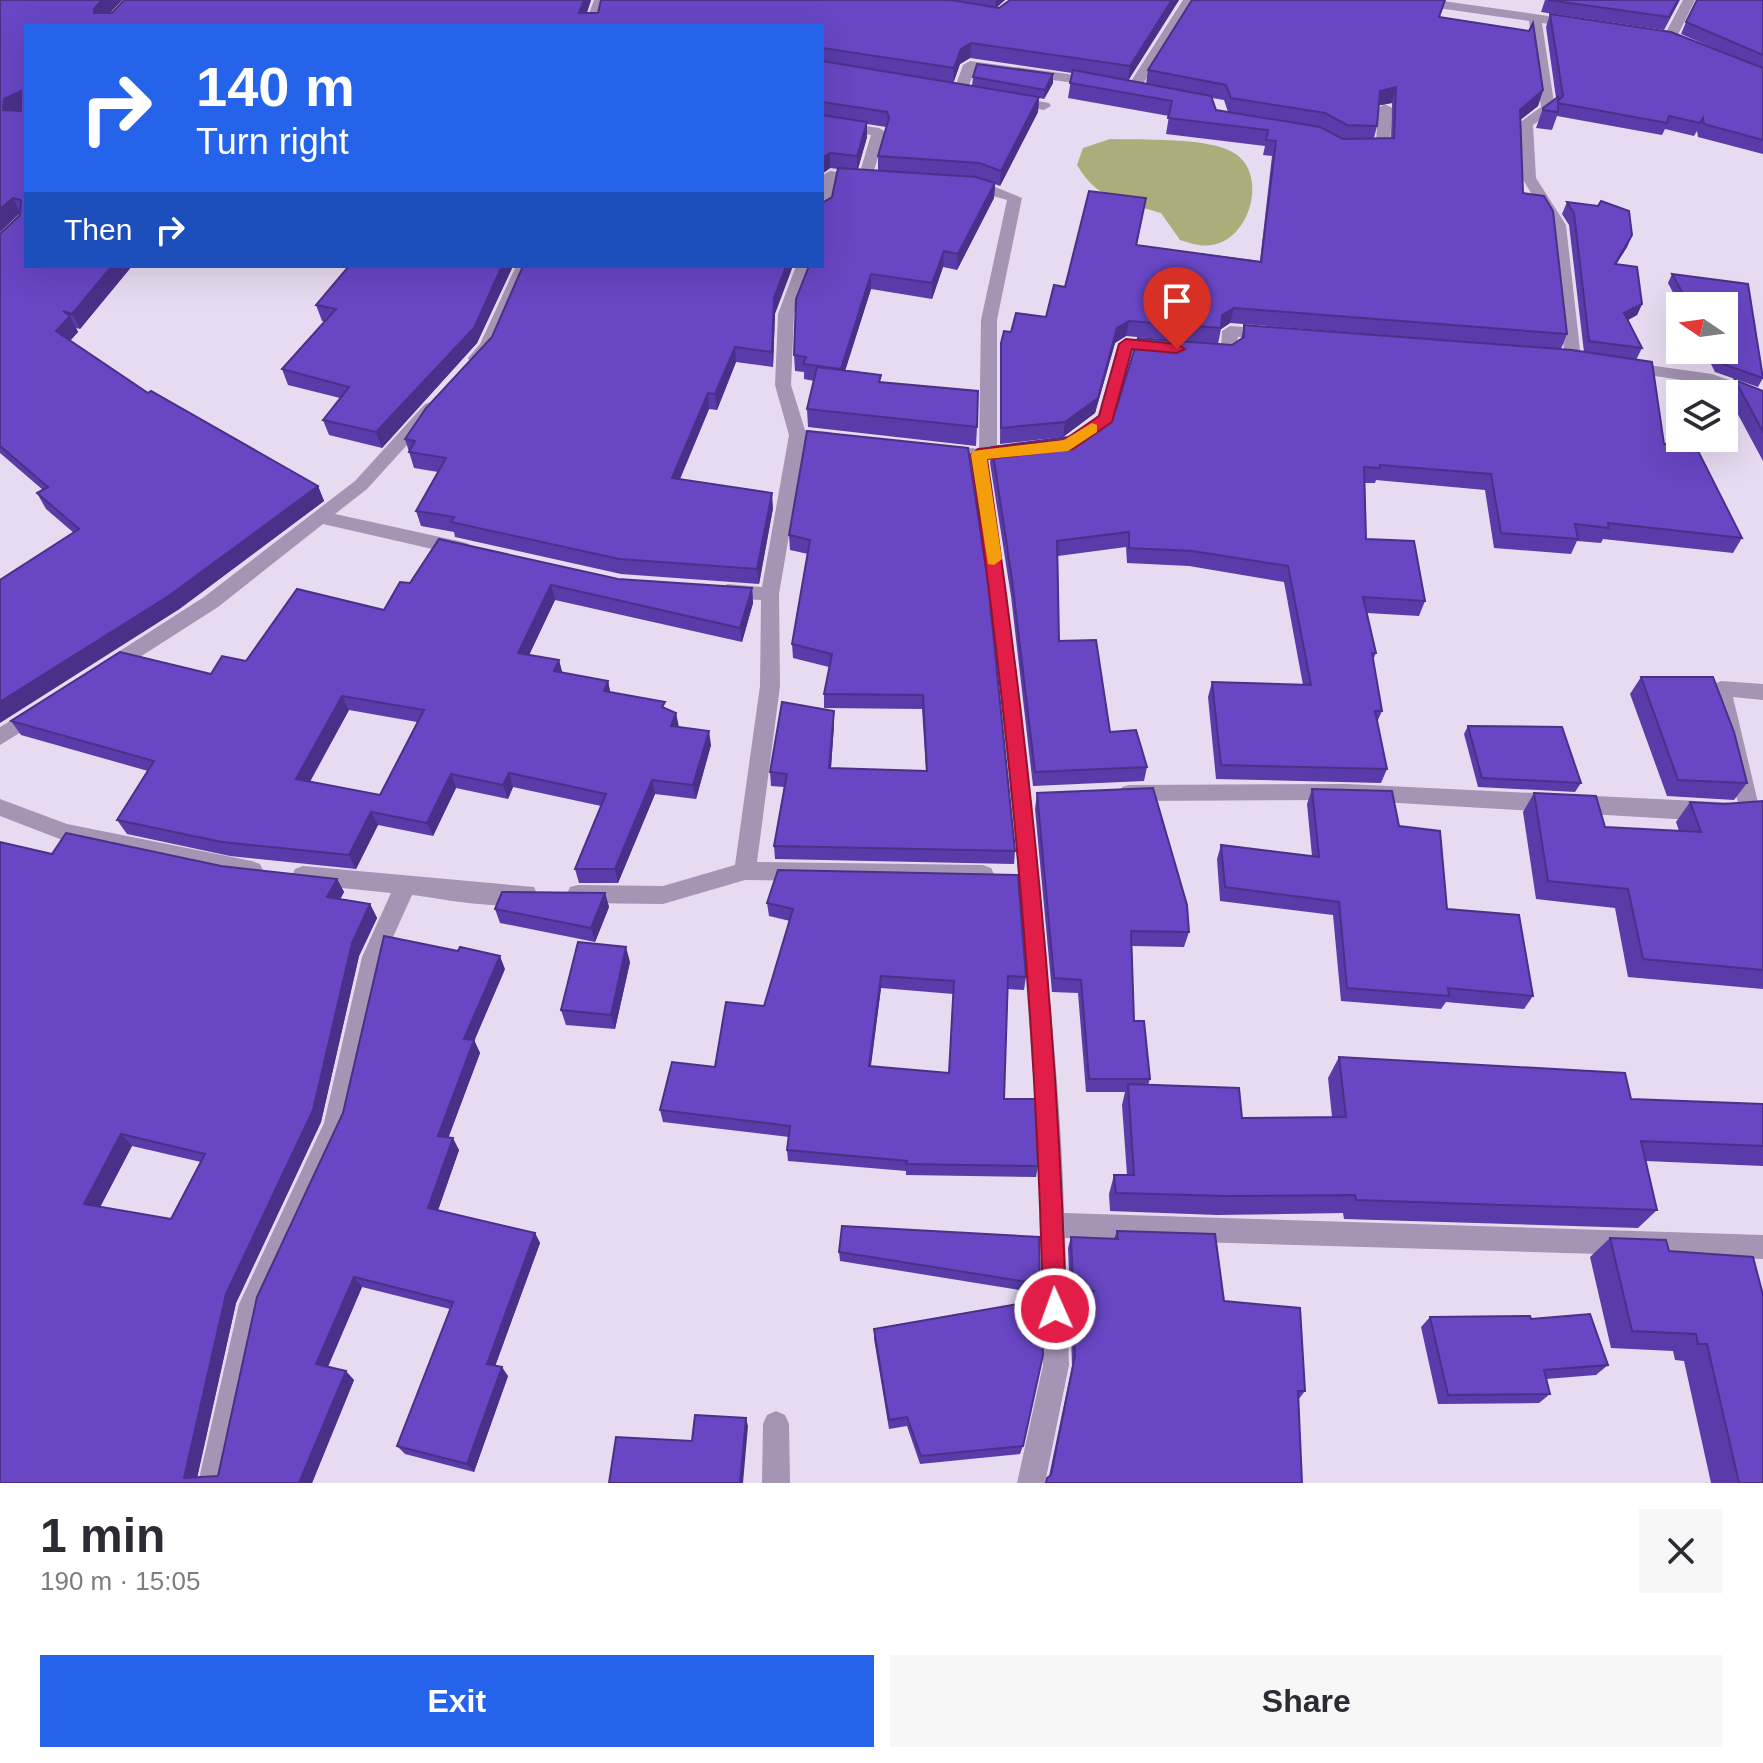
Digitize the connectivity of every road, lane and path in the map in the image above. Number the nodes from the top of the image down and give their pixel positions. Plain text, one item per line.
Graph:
1 (600, 0) edge
2 (1189, 0) edge
3 (1409, 0) edge
4 (1689, 0) edge
5 (1535, 18) junction
6 (592, 24) edge
7 (1595, 27) edge
8 (1655, 36) edge
9 (961, 90) edge
10 (1002, 98) edge
11 (1044, 106) dead end
12 (1385, 108) edge
13 (824, 123) edge
14 (1354, 147) edge
15 (947, 183) edge
16 (824, 203) edge
17 (523, 268) edge
18 (803, 268) edge
19 (1293, 336) edge
20 (1550, 357) edge
21 (1588, 362) junction
22 (466, 370) edge
23 (445, 393) edge
24 (1763, 398) edge
25 (798, 435) junction
26 (843, 440) edge
27 (1068, 445) edge
28 (918, 448) edge
29 (990, 453) junction
30 (319, 517) junction
31 (485, 554) edge
32 (711, 590) edge
33 (770, 594) junction
34 (92, 678) edge
35 (1763, 692) edge
36 (53, 703) edge
37 (0, 737) edge
38 (1112, 794) edge
39 (0, 807) edge
40 (745, 871) junction
41 (1029, 876) junction
42 (406, 885) junction
43 (1052, 1225) junction
44 (1763, 1247) edge
45 (776, 1424) dead end
46 (212, 1483) edge
47 (776, 1483) edge
48 (1031, 1483) edge

1 - 6 street
2 - 9 street
3 - 5 street
4 - 8 street
5 - 7 street
5 - 21 street
10 - 11 street
12 - 14 street
13 - 16 street
15 - 29 street
17 - 22 street
18 - 25 street
19 - 27 street
20 - 21 street
21 - 24 street
23 - 30 street
25 - 26 street
25 - 33 street
28 - 29 street
29 - 41 street
30 - 31 street
30 - 34 street
32 - 33 street
33 - 40 street
35 - 38 street
36 - 37 street
39 - 42 street
40 - 41 street
40 - 42 street
41 - 43 street
42 - 46 street
43 - 44 street
43 - 48 street
45 - 47 street

